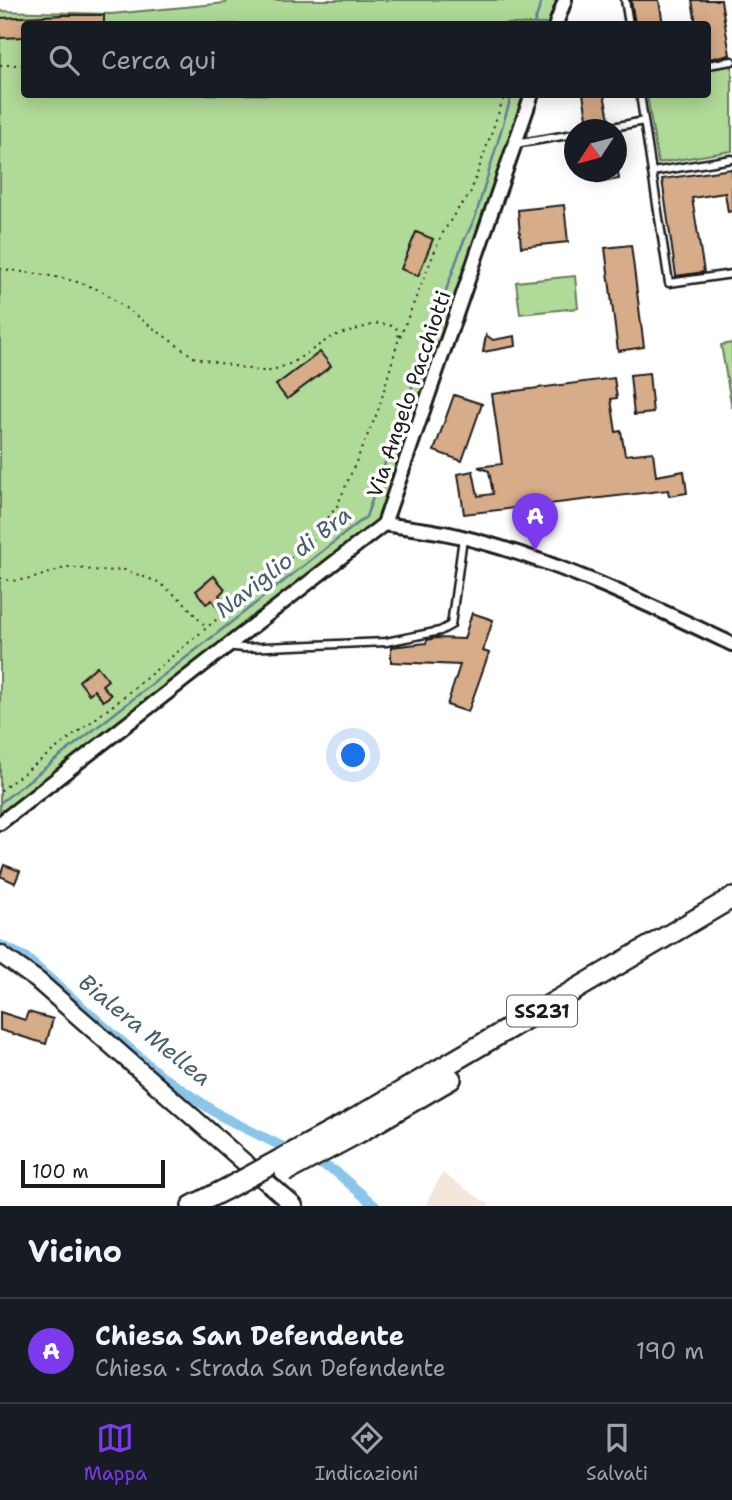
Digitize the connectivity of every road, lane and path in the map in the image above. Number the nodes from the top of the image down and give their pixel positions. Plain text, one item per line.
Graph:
1 (565, 0) edge
2 (625, 0) edge
3 (557, 21) edge
4 (628, 21) edge
5 (732, 61) edge
6 (711, 64) edge
7 (0, 65) edge
8 (21, 65) edge
9 (504, 98) edge
10 (531, 98) edge
11 (640, 98) edge
12 (643, 121) junction
13 (627, 124) edge
14 (564, 136) edge
15 (515, 144) junction
16 (732, 159) edge
17 (652, 172) junction
18 (0, 269) edge
19 (732, 274) edge
20 (399, 338) junction
21 (384, 524) junction
22 (463, 537) junction
23 (0, 578) edge
24 (206, 628) junction
25 (732, 644) edge
26 (225, 646) junction
27 (0, 791) edge
28 (0, 823) edge
29 (732, 898) edge
30 (732, 914) edge
31 (0, 954) edge
32 (354, 1127) junction
33 (192, 1206) edge
34 (221, 1206) edge
35 (295, 1206) edge

1 - 3 street
2 - 4 lane
5 - 6 lane
7 - 8 path
9 - 20 path
10 - 15 street, Via Angelo Pacchiotti
11 - 12 lane
12 - 13 lane
12 - 17 lane
14 - 15 lane
15 - 21 street, Via Angelo Pacchiotti
16 - 17 lane
17 - 19 lane
18 - 20 path
20 - 24 path
21 - 22 street
21 - 26 street, Via Angelo Pacchiotti
22 - 25 street
22 - 26 lane
23 - 24 path
24 - 27 path
26 - 28 street, Via Angelo Pacchiotti
29 - 32 highway, SS231
30 - 32 highway, SS231
31 - 35 main road
32 - 33 highway, SS231, bridge
32 - 34 highway, SS231, bridge

